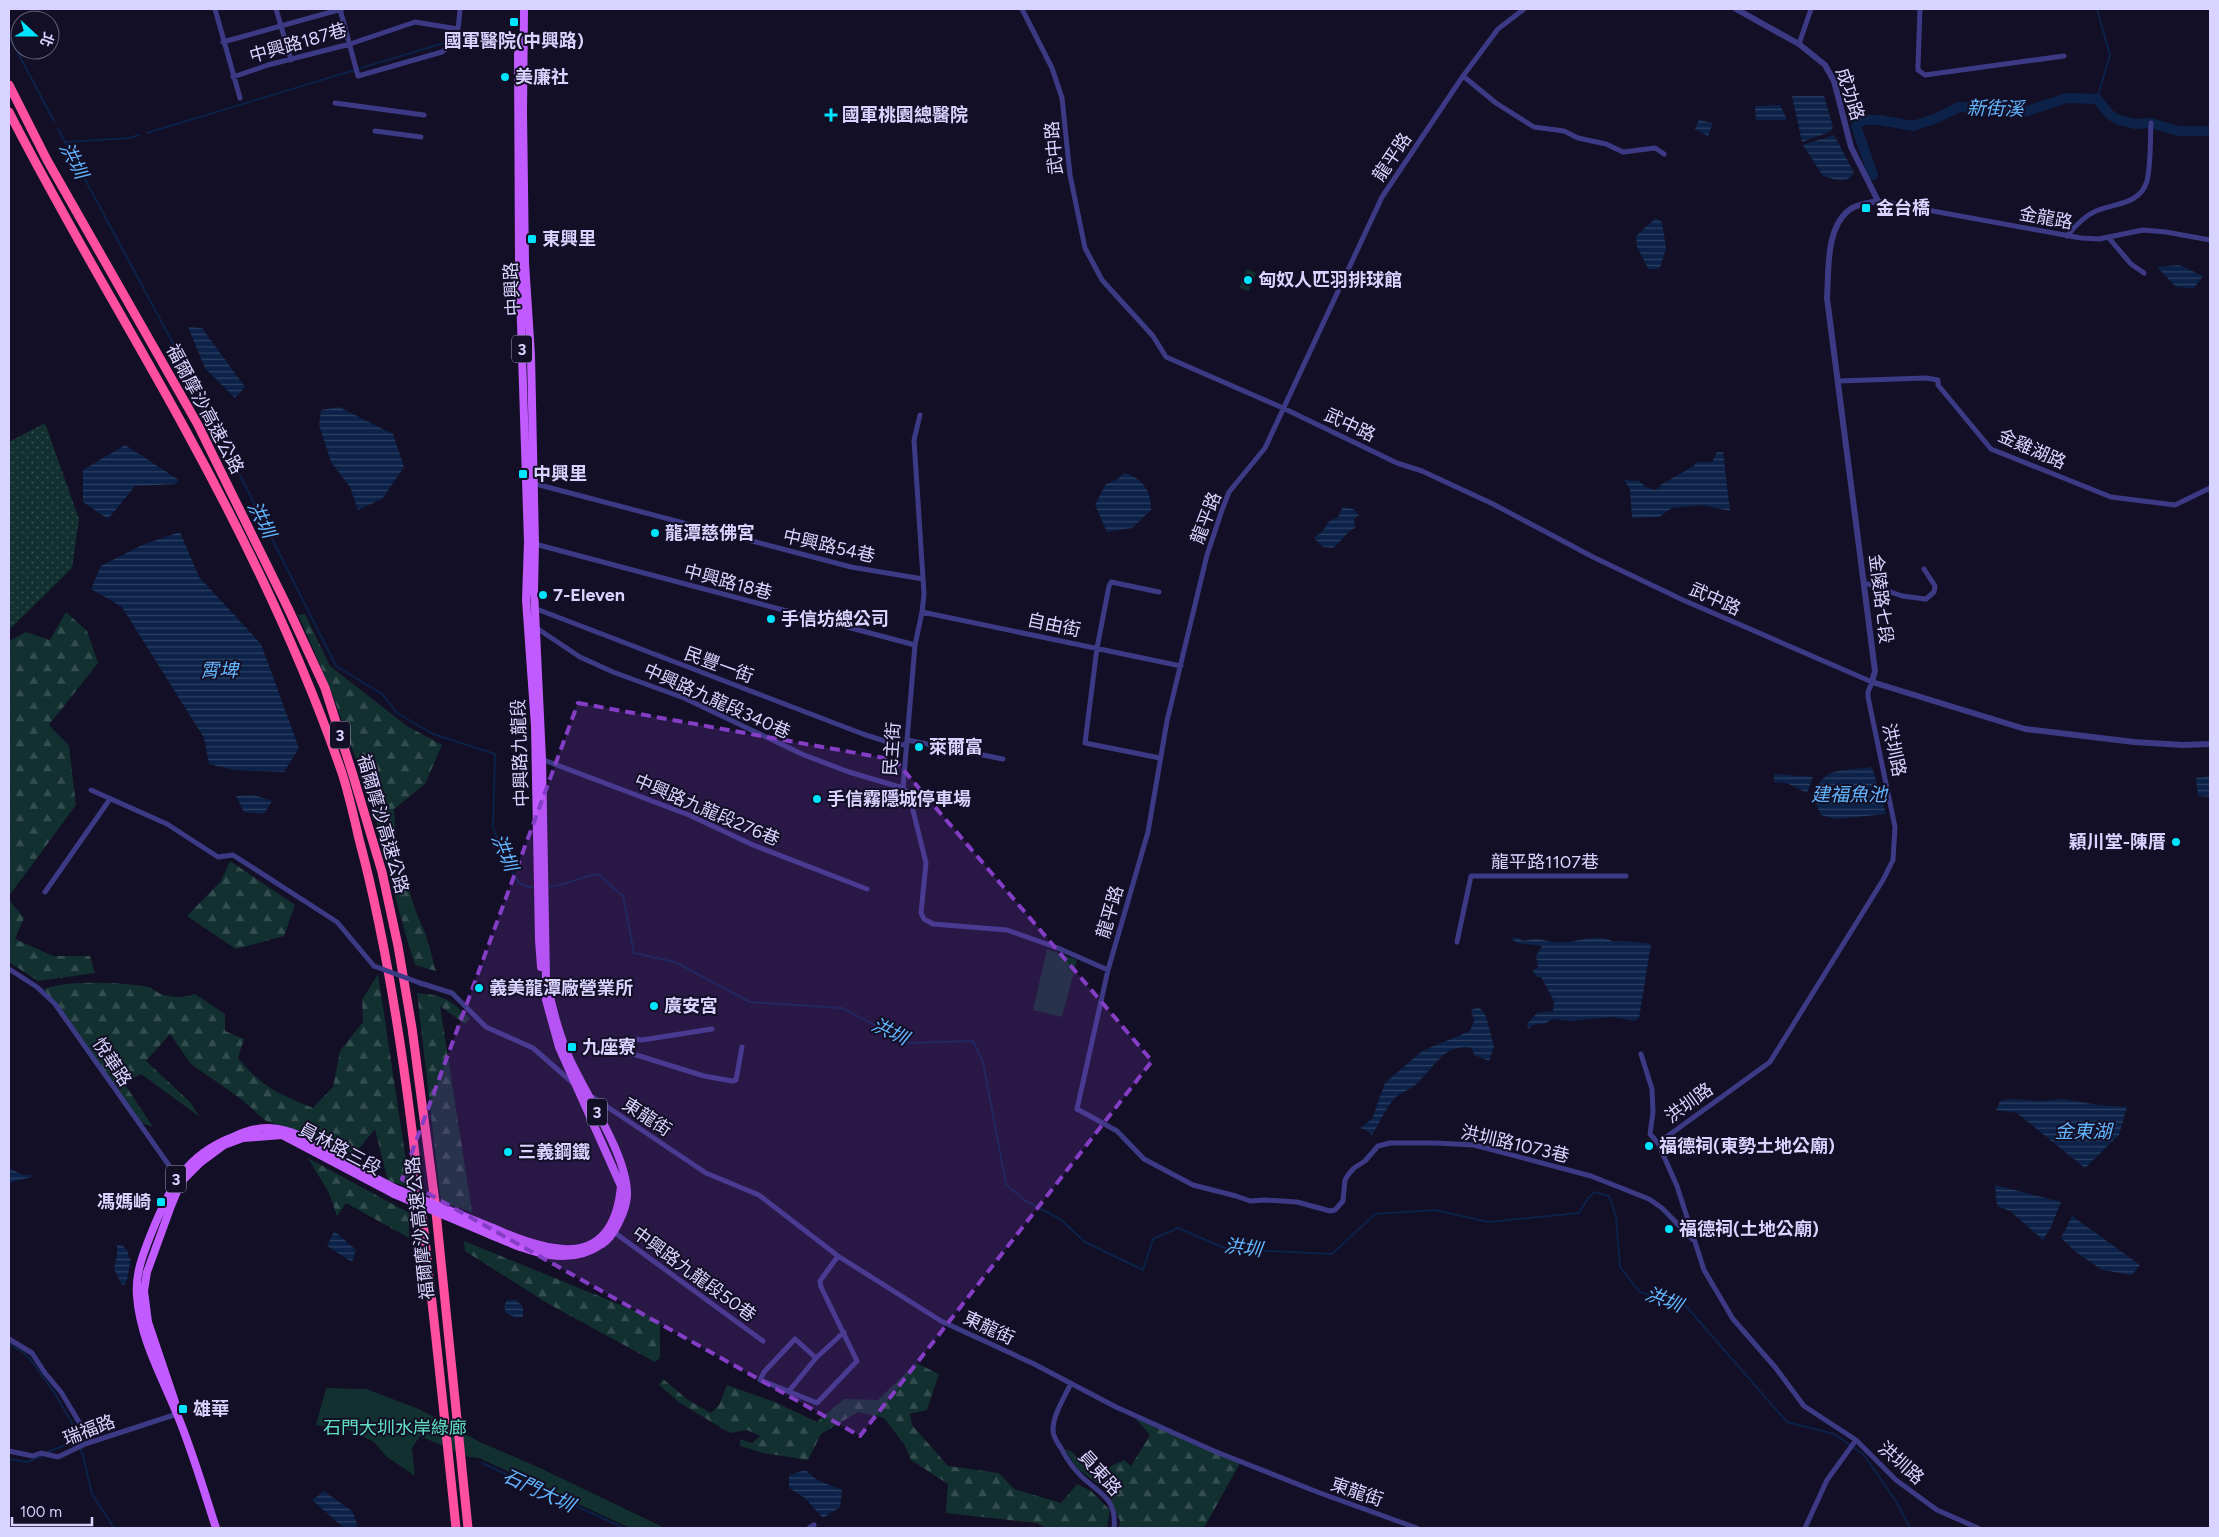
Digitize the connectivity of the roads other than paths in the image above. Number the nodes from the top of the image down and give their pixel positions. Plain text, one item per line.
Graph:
1 (215, 9) edge
2 (276, 9) edge
3 (341, 9) edge
4 (460, 9) edge
5 (519, 9) edge
6 (524, 9) edge
7 (1022, 9) edge
8 (1524, 9) edge
9 (1736, 9) edge
10 (1811, 9) edge
11 (1920, 9) edge
12 (281, 26) junction
13 (458, 29) junction
14 (223, 42) junction
15 (350, 44) junction
16 (1799, 44) junction
17 (2064, 56) dead end
18 (291, 60) junction
19 (1463, 76) junction
20 (233, 77) junction
21 (9, 85) edge
22 (240, 98) dead end
23 (335, 103) dead end
24 (9, 112) edge
25 (424, 114) dead end
26 (2151, 123) dead end
27 (375, 131) dead end
28 (421, 137) dead end
29 (1664, 154) dead end
30 (1878, 200) junction
31 (2067, 236) junction
32 (2108, 237) junction
33 (2210, 240) edge
34 (2144, 273) dead end
35 (1838, 381) junction
36 (1283, 408) junction
37 (920, 415) dead end
38 (530, 483) junction
39 (2210, 488) edge
40 (535, 544) junction
41 (1924, 569) dead end
42 (923, 579) junction
43 (1865, 583) junction
44 (1159, 592) dead end
45 (526, 600) junction
46 (534, 608) junction
47 (922, 612) junction
48 (528, 624) junction
49 (536, 628) junction
50 (914, 646) junction
51 (1098, 648) junction
52 (1181, 666) junction
53 (1872, 682) junction
54 (907, 743) junction
55 (2210, 744) edge
56 (539, 758) junction
57 (1003, 758) dead end
58 (1160, 758) junction
59 (903, 788) junction
60 (91, 790) dead end
61 (110, 799) junction
62 (1626, 876) dead end
63 (867, 889) dead end
64 (45, 892) dead end
65 (542, 893) junction
66 (1457, 942) dead end
67 (9, 969) edge
68 (1108, 970) junction
69 (712, 1029) dead end
70 (742, 1047) dead end
71 (1641, 1054) dead end
72 (583, 1090) junction
73 (1077, 1109) joint
74 (1658, 1143) junction
75 (179, 1180) junction
76 (611, 1230) junction
77 (1693, 1239) junction
78 (838, 1256) junction
79 (844, 1332) junction
80 (9, 1339) edge
81 (763, 1341) dead end
82 (816, 1358) junction
83 (1071, 1383) junction
84 (789, 1391) junction
85 (177, 1414) junction
86 (1856, 1440) junction
87 (91, 1442) junction
88 (9, 1451) edge
89 (216, 1528) edge
90 (456, 1528) edge
91 (468, 1528) edge
92 (1114, 1528) edge
93 (1417, 1528) edge
94 (1805, 1528) edge
95 (1978, 1528) edge

1 - 14 street
2 - 12 street
3 - 12 street
3 - 15 street
4 - 13 street
5 - 38 main road, 中興路 / 3
6 - 38 main road, 中興路 / 3
7 - 36 street, 武中路
8 - 19 street, 龍平路
9 - 16 street, 成功路
10 - 16 street
11 - 17 street
12 - 14 street
12 - 18 street
13 - 15 street, 中興路187巷
13 - 15 street
14 - 20 street
15 - 18 street, 中興路187巷
16 - 30 street, 成功路
18 - 20 street, 中興路187巷
19 - 29 street
19 - 36 street, 龍平路
20 - 22 street
21 - 91 highway, 福爾摩沙高速公路 / 3
23 - 25 street
24 - 90 highway, 福爾摩沙高速公路 / 3
26 - 31 street
27 - 28 street
30 - 31 street, 金龍路
30 - 35 street, 金陵路七段
31 - 32 street, 金龍路
32 - 33 street, 金龍路
32 - 34 street
35 - 39 street, 金雞湖路
35 - 43 street, 金陵路七段
36 - 52 street, 龍平路
36 - 53 street, 武中路
37 - 42 street, 民主街
38 - 40 main road, 中興路 / 3
38 - 42 street, 中興路54巷
38 - 45 main road, 中興路 / 3
40 - 46 main road, 中興路 / 3
40 - 50 street, 中興路18巷
41 - 43 street
42 - 47 street, 民主街
43 - 53 street, 金陵路七段
44 - 51 street
45 - 46 street, 民豐一街
45 - 48 main road, 中興路 / 3
46 - 49 main road, 中興路 / 3
46 - 54 street, 民豐一街
47 - 50 street, 民主街
47 - 51 street, 自由街
48 - 49 street, 中興路九龍段340巷
48 - 56 main road, 中興路九龍段 / 3
49 - 56 main road, 中興路九龍段 / 3
49 - 59 street, 中興路九龍段340巷
50 - 54 street, 民主街
51 - 52 street, 自由街
51 - 58 street
52 - 58 street, 龍平路
53 - 55 street
53 - 74 street, 洪圳路
54 - 57 street, 民豐一街
54 - 59 street, 民主街
56 - 63 street, 中興路九龍段276巷
56 - 65 main road, 中興路九龍段 / 3
58 - 68 street, 龍平路
59 - 68 street, 民主街
60 - 61 street
61 - 64 street
61 - 72 street, 東龍街, bridge
62 - 66 street, 龍平路1107巷
65 - 72 main road, 3
65 - 72 main road, 3
67 - 75 street, 悅華路
68 - 73 street, 龍平路
69 - 70 street
71 - 74 street
72 - 76 main road, 3
72 - 76 main road, 3
72 - 78 street, 東龍街
73 - 77 street, 洪圳路1073巷
74 - 77 street, 洪圳路
75 - 76 main road, 員林路三段 / 3, bridge
75 - 85 main road, 員林路三段 / 3
76 - 81 street, 中興路九龍段50巷
77 - 86 street, 洪圳路
78 - 79 street
78 - 83 street, 東龍街
79 - 82 street
79 - 84 street
80 - 87 street
82 - 84 street
82 - 84 street
83 - 92 street, 員東路
83 - 93 street, 東龍街
85 - 87 street, 瑞福路
85 - 89 main road, 員林路三段 / 3
86 - 94 street
86 - 95 street, 洪圳路
87 - 88 street, 瑞福路

